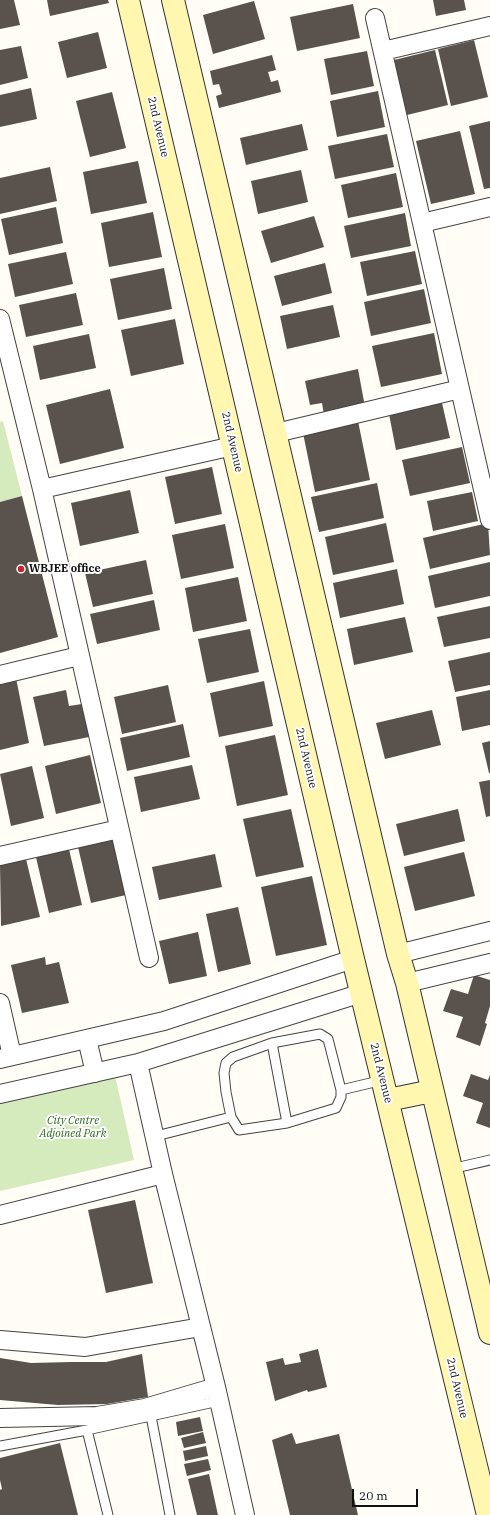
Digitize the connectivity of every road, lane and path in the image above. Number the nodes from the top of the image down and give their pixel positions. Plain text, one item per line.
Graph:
1 (128, 0) edge
2 (173, 0) edge
3 (375, 18) dead end
4 (490, 26) edge
5 (383, 51) junction
6 (490, 207) edge
7 (422, 223) junction
8 (1, 326) edge
9 (460, 389) junction
10 (276, 433) junction
11 (233, 446) junction
12 (42, 489) junction
13 (490, 520) edge
14 (79, 656) junction
15 (0, 674) edge
16 (119, 829) junction
17 (0, 856) edge
18 (490, 931) edge
19 (398, 954) junction
20 (149, 958) dead end
21 (353, 959) junction
22 (490, 963) edge
23 (407, 983) junction
24 (362, 993) junction
25 (0, 1004) edge
26 (87, 1038) junction
27 (272, 1043) junction
28 (6, 1057) edge
29 (138, 1063) junction
30 (95, 1073) junction
31 (341, 1090) junction
32 (385, 1090) junction
33 (432, 1091) junction
34 (0, 1094) edge
35 (231, 1117) junction
36 (287, 1123) junction
37 (156, 1136) junction
38 (490, 1160) edge
39 (451, 1169) junction
40 (163, 1174) junction
41 (0, 1214) edge
42 (201, 1327) junction
43 (490, 1333) edge
44 (0, 1340) edge
45 (218, 1394) junction
46 (151, 1416) junction
47 (0, 1418) edge
48 (87, 1430) junction
49 (0, 1446) edge
50 (108, 1515) edge
51 (170, 1515) edge
52 (245, 1515) edge
53 (488, 1515) edge

1 - 11 street, 2nd Avenue
2 - 10 street
3 - 5 street
4 - 5 street
5 - 7 street
6 - 7 street
7 - 9 street
8 - 12 street
9 - 10 street
9 - 13 street
10 - 19 street
11 - 12 street
11 - 21 street, 2nd Avenue
12 - 14 street
14 - 15 street
14 - 16 street
16 - 17 street
16 - 20 street
18 - 19 street
19 - 23 street
21 - 24 street, 2nd Avenue
21 - 26 street
22 - 23 street
23 - 33 street
24 - 29 street
24 - 32 street, 2nd Avenue
25 - 28 street
26 - 28 street
26 - 30 street
27 - 31 lane
27 - 35 lane
27 - 36 lane
29 - 30 street
29 - 37 street
30 - 34 street
31 - 32 lane
31 - 36 lane
32 - 33 street
32 - 53 street, 2nd Avenue
33 - 39 street
35 - 36 lane
35 - 37 lane
37 - 40 street
38 - 39 lane
39 - 43 street
40 - 41 street
40 - 42 street
42 - 44 street
42 - 45 street
45 - 46 lane
45 - 47 street
45 - 52 street
46 - 48 lane
46 - 51 lane
48 - 49 lane
48 - 50 lane

